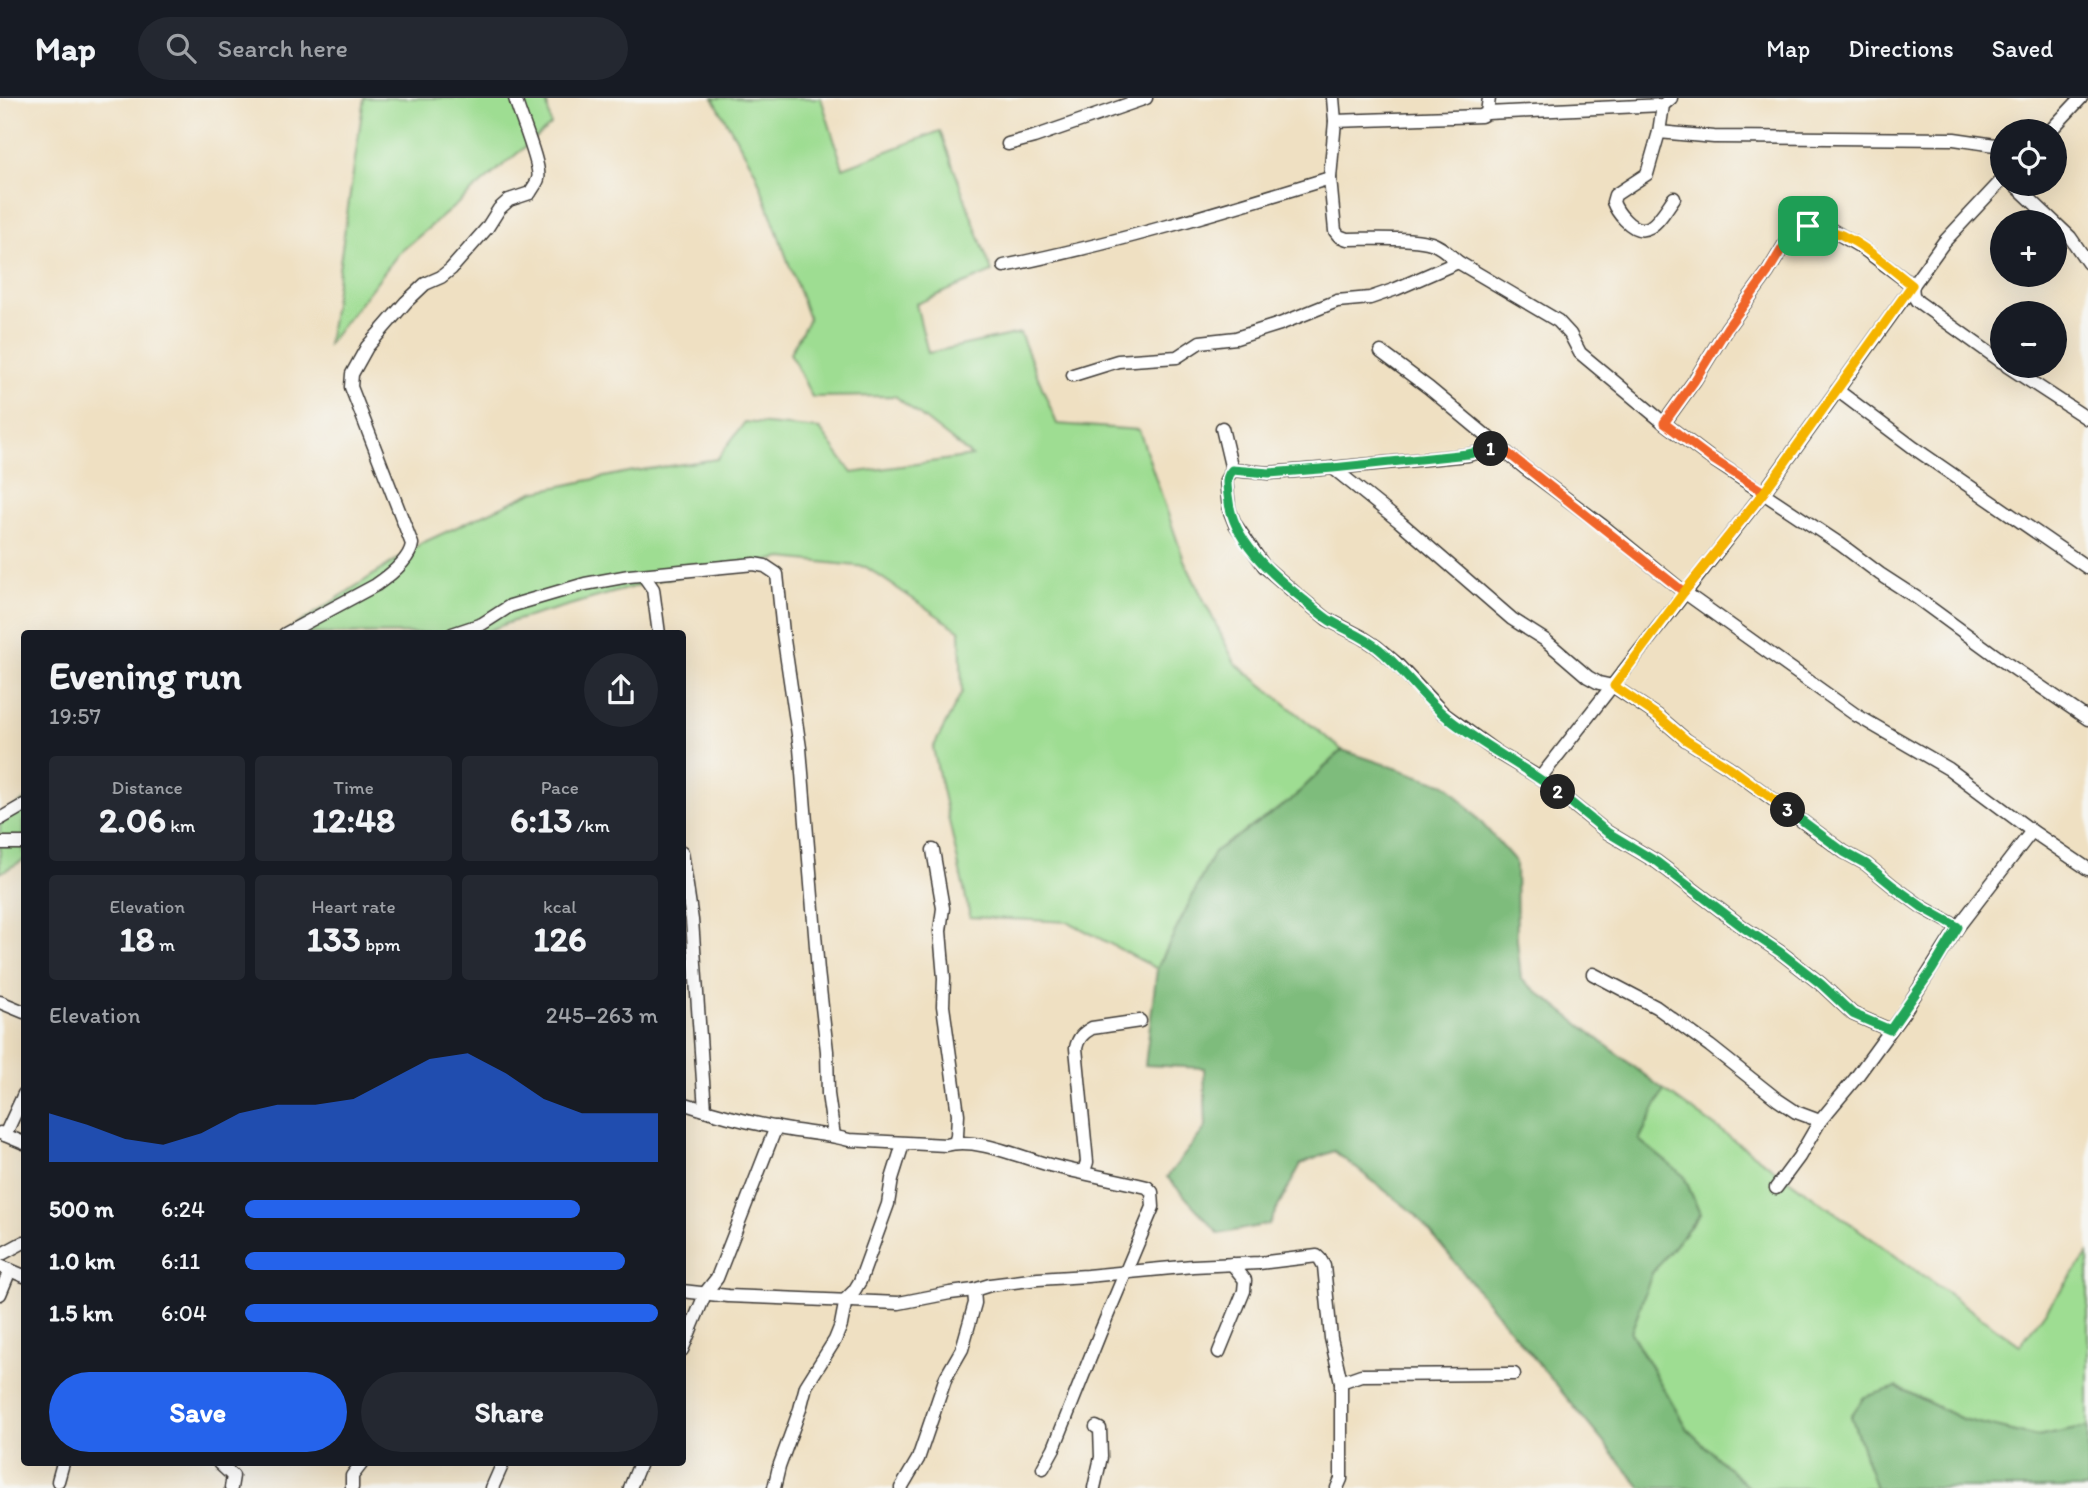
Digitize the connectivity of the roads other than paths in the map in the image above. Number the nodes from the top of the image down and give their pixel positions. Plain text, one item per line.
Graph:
1 (515, 98) edge
2 (1146, 98) edge
3 (1333, 98) edge
4 (1489, 98) edge
5 (2081, 98) edge
6 (1667, 101) edge
7 (1487, 113) junction
8 (2061, 119) edge
9 (1335, 121) junction
10 (1659, 132) junction
11 (1008, 144) dead end
12 (1990, 144) edge
13 (1330, 178) junction
14 (1990, 193) edge
15 (2027, 196) edge
16 (1674, 198) dead end
17 (1458, 262) junction
18 (2088, 263) edge
19 (1004, 266) dead end
20 (1912, 285) junction
21 (1381, 352) dead end
22 (1990, 353) edge
23 (1073, 375) dead end
24 (2025, 378) edge
25 (1837, 390) junction
26 (2088, 419) edge
27 (1664, 423) junction
28 (1222, 428) dead end
29 (1500, 447) junction
30 (1333, 468) junction
31 (1232, 470) junction
32 (1764, 492) junction
33 (2088, 568) edge
34 (644, 576) junction
35 (1684, 592) junction
36 (292, 630) edge
37 (464, 630) edge
38 (658, 630) edge
39 (1614, 686) junction
40 (2088, 719) edge
41 (1540, 778) junction
42 (21, 807) edge
43 (0, 819) edge
44 (2032, 831) junction
45 (0, 843) edge
46 (21, 844) edge
47 (933, 849) dead end
48 (2088, 869) edge
49 (686, 879) edge
50 (1958, 927) junction
51 (1593, 974) dead end
52 (0, 1002) edge
53 (21, 1011) edge
54 (1140, 1021) dead end
55 (1890, 1030) junction
56 (21, 1099) edge
57 (686, 1104) edge
58 (705, 1110) junction
59 (1820, 1121) junction
60 (776, 1127) junction
61 (2, 1134) edge
62 (834, 1136) junction
63 (21, 1142) edge
64 (955, 1143) junction
65 (903, 1144) junction
66 (1079, 1171) junction
67 (1776, 1188) dead end
68 (21, 1244) edge
69 (0, 1255) edge
70 (1232, 1264) junction
71 (5, 1268) edge
72 (1125, 1272) junction
73 (974, 1290) junction
74 (686, 1291) edge
75 (706, 1293) junction
76 (0, 1294) edge
77 (846, 1300) junction
78 (686, 1340) edge
79 (1219, 1352) dead end
80 (1514, 1374) dead end
81 (1341, 1382) junction
82 (1096, 1427) dead end
83 (62, 1466) edge
84 (222, 1466) edge
85 (360, 1466) edge
86 (502, 1466) edge
87 (639, 1466) edge
88 (1044, 1468) dead end
89 (58, 1481) dead end
90 (231, 1488) edge
91 (352, 1488) edge
92 (492, 1488) edge
93 (629, 1488) edge
94 (774, 1488) edge
95 (901, 1488) edge
96 (1094, 1488) edge
97 (1337, 1488) edge

1 - 36 street
2 - 11 street
3 - 9 street
4 - 7 street
5 - 8 street
6 - 7 street
6 - 10 street
7 - 9 street
9 - 13 street
10 - 12 street
10 - 16 street
13 - 17 street
13 - 19 street
14 - 20 street
15 - 18 street
17 - 23 street
17 - 27 street
20 - 22 street
20 - 25 street
20 - 27 street
21 - 29 street
24 - 26 street
25 - 32 street
25 - 33 street
27 - 32 street
28 - 31 street
29 - 30 street
29 - 35 street
30 - 31 street
30 - 39 street
31 - 41 street
32 - 35 street
32 - 40 street
34 - 37 street
34 - 38 street
34 - 62 street
35 - 39 street
35 - 44 street
39 - 41 street
39 - 50 street
41 - 55 street
42 - 43 street
44 - 48 street
44 - 50 street
45 - 46 street
47 - 64 street
49 - 58 street
50 - 55 street
51 - 59 street
52 - 53 street
54 - 66 street
55 - 59 street
56 - 61 street
57 - 58 street
58 - 60 street
59 - 67 street
60 - 62 street
60 - 75 street
61 - 63 street
62 - 65 street
64 - 65 street
64 - 66 street
65 - 77 street
66 - 72 street
68 - 69 street
70 - 72 street
70 - 79 street
70 - 81 street
71 - 76 street
72 - 73 street
72 - 88 street
73 - 77 street
73 - 95 street
74 - 75 street
75 - 77 street
75 - 78 street
77 - 94 street
80 - 81 street
81 - 97 street
82 - 96 street
83 - 89 street
84 - 90 street
85 - 91 street
86 - 92 street
87 - 93 street

